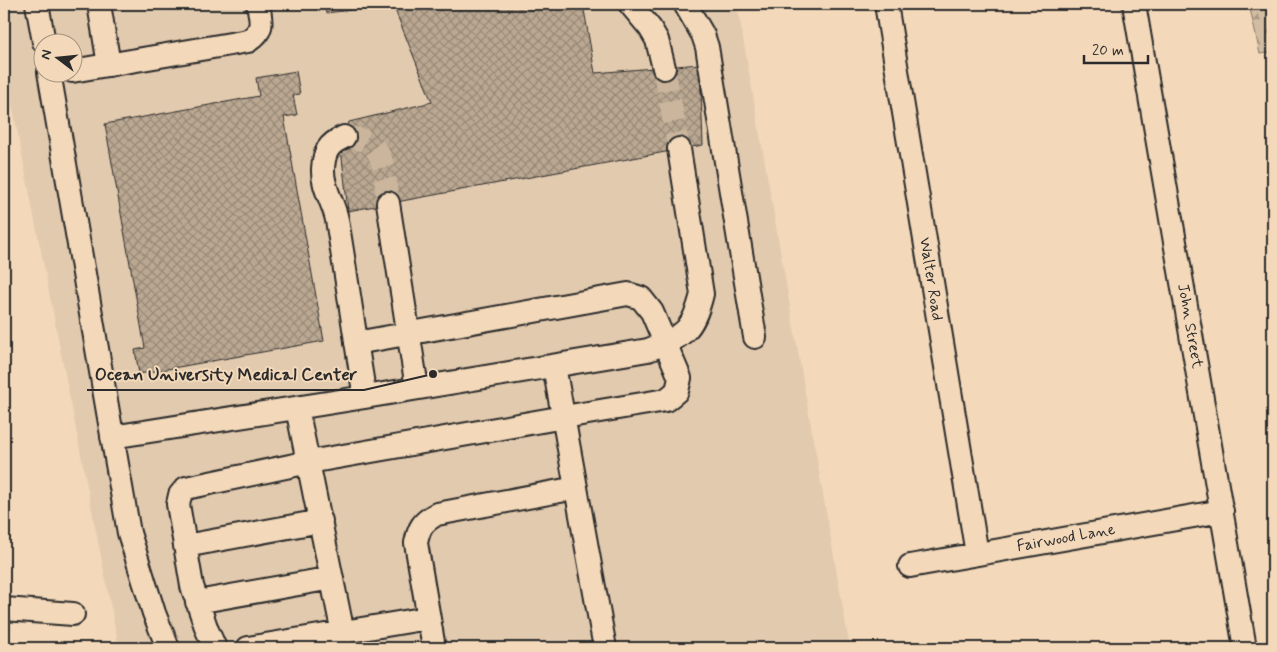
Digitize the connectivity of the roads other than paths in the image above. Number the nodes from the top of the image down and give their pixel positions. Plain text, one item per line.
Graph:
1 (37, 4) edge
2 (99, 4) edge
3 (258, 4) edge
4 (630, 4) edge
5 (685, 4) edge
6 (886, 4) edge
7 (1134, 4) edge
8 (42, 32) edge
9 (109, 65) junction
10 (664, 68) tunnel mouth
11 (82, 69) edge
12 (55, 82) edge
13 (344, 137) dead end
14 (679, 149) tunnel mouth
15 (388, 203) tunnel mouth
16 (407, 334) junction
17 (755, 337) dead end
18 (356, 342) junction
19 (665, 343) junction
20 (554, 366) junction
21 (417, 388) junction
22 (365, 397) junction
23 (297, 408) junction
24 (564, 417) junction
25 (112, 437) junction
26 (309, 462) junction
27 (576, 488) junction
28 (1222, 511) junction
29 (321, 521) junction
30 (185, 546) junction
31 (978, 554) junction
32 (910, 566) dead end
33 (332, 578) junction
34 (197, 602) junction
35 (4, 609) edge
36 (73, 614) dead end
37 (428, 618) junction
38 (344, 640) edge
39 (282, 645) edge
40 (168, 648) edge
41 (215, 648) edge
42 (248, 648) edge
43 (434, 648) edge
44 (605, 648) edge
45 (1245, 648) edge

1 - 8 street
2 - 9 street
3 - 9 street
4 - 10 street
5 - 17 street
6 - 31 street, Walter Road
7 - 28 street, John Street
9 - 11 street
12 - 25 street
13 - 18 street
14 - 19 street
15 - 16 street
16 - 18 street
16 - 19 street
16 - 21 street
18 - 22 street
19 - 20 street
19 - 24 street
20 - 21 street
20 - 24 street
21 - 22 street
22 - 23 street
23 - 25 street
23 - 26 street
24 - 26 street
24 - 27 street
25 - 40 street
26 - 29 street
26 - 30 street
27 - 37 street
27 - 44 street
28 - 31 street, Fairwood Lane
28 - 45 street, John Street
29 - 30 street
29 - 33 street
30 - 34 street
31 - 32 street, Fairwood Lane
33 - 34 street
33 - 38 street
34 - 41 street
35 - 36 street
37 - 38 street
37 - 43 street
38 - 39 street
39 - 42 street

